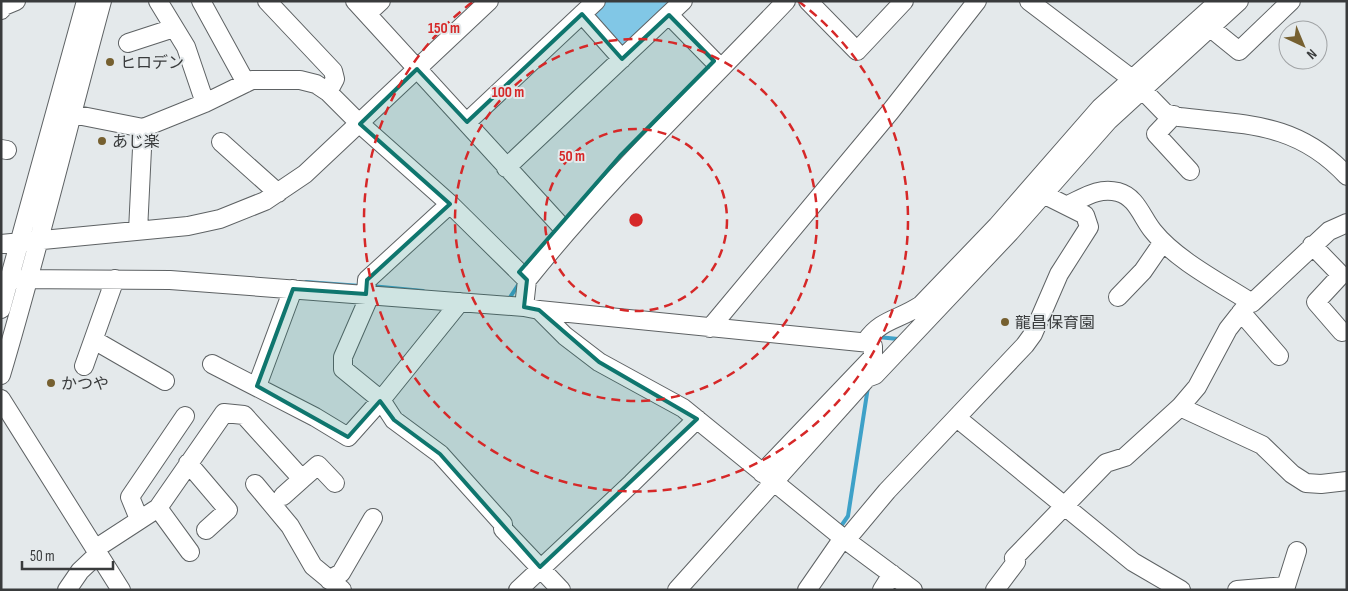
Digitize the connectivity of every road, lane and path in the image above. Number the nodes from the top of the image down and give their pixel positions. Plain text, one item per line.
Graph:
1 (86, 1) edge
2 (102, 1) edge
3 (158, 1) edge
4 (201, 1) edge
5 (267, 1) edge
6 (355, 1) edge
7 (381, 1) edge
8 (489, 1) edge
9 (596, 1) edge
10 (683, 1) edge
11 (770, 1) edge
12 (786, 1) edge
13 (904, 1) edge
14 (977, 1) edge
15 (1029, 1) edge
16 (1219, 1) edge
17 (1239, 1) edge
18 (1291, 1) edge
19 (817, 4) edge
20 (368, 14) junction
21 (582, 14) junction
22 (669, 14) junction
23 (1206, 24) junction
24 (174, 28) junction
25 (128, 43) dead end
26 (622, 59) junction
27 (714, 61) junction
28 (417, 69) junction
29 (246, 83) junction
30 (1137, 84) junction
31 (328, 92) junction
32 (205, 103) junction
33 (64, 113) junction
34 (1174, 115) junction
35 (467, 122) junction
36 (360, 124) junction
37 (143, 128) junction
38 (221, 142) dead end
39 (506, 168) junction
40 (1190, 171) dead end
41 (1347, 176) edge
42 (1038, 190) junction
43 (278, 193) junction
44 (450, 204) junction
45 (1068, 205) junction
46 (1347, 223) edge
47 (560, 225) junction
48 (138, 231) junction
49 (39, 240) junction
50 (20, 242) junction
51 (1163, 242) junction
52 (1, 244) edge
53 (1312, 246) junction
54 (11, 274) junction
55 (30, 274) junction
56 (1344, 275) edge
57 (115, 279) junction
58 (293, 289) junction
59 (367, 290) junction
60 (526, 290) junction
61 (1118, 297) dead end
62 (460, 302) junction
63 (1245, 307) junction
64 (1, 309) edge
65 (714, 323) junction
66 (1342, 332) dead end
67 (94, 340) junction
68 (1279, 356) dead end
69 (873, 357) junction
70 (212, 364) dead end
71 (84, 366) dead end
72 (1, 375) edge
73 (164, 381) dead end
74 (257, 386) junction
75 (1, 399) edge
76 (380, 400) junction
77 (1180, 407) junction
78 (185, 416) dead end
79 (957, 418) junction
80 (696, 419) junction
81 (188, 464) junction
82 (769, 478) junction
83 (302, 479) junction
84 (1347, 481) edge
85 (335, 483) dead end
86 (255, 484) dead end
87 (283, 496) dead end
88 (1064, 505) junction
89 (158, 508) junction
90 (373, 518) dead end
91 (139, 519) junction
92 (206, 530) dead end
93 (840, 536) junction
94 (97, 551) junction
95 (1297, 551) dead end
96 (190, 552) dead end
97 (540, 567) junction
98 (892, 574) junction
99 (335, 585) edge
100 (678, 589) edge
101 (67, 590) edge
102 (121, 590) edge
103 (518, 590) edge
104 (561, 590) edge
105 (807, 590) edge
106 (882, 590) edge
107 (913, 590) edge
108 (995, 590) edge
109 (1181, 590) edge
110 (1237, 590) edge

1 - 33 street
2 - 33 street
3 - 24 street
4 - 29 street
5 - 31 street
6 - 20 street
7 - 20 street
8 - 28 street
9 - 21 street
10 - 22 street
11 - 27 street
12 - 60 street
13 - 19 street
14 - 65 street
15 - 30 street
16 - 23 street
17 - 23 street
18 - 23 street
20 - 28 street
21 - 26 street
21 - 35 street
22 - 26 street
22 - 27 street
23 - 30 street
24 - 25 street
24 - 32 street
26 - 39 street
27 - 47 street
28 - 35 street
28 - 36 street
29 - 31 street
29 - 32 street
30 - 34 street
30 - 42 street
31 - 36 street
32 - 37 street
33 - 37 street
33 - 49 street
33 - 50 street
34 - 40 street
34 - 41 street
35 - 39 street
36 - 43 street
36 - 44 street
37 - 48 street
38 - 43 street
39 - 47 street
42 - 45 street
42 - 69 street
42 - 69 street
43 - 48 street
44 - 59 street
44 - 60 street
45 - 51 street
45 - 79 street
46 - 53 street
47 - 60 street
48 - 49 street
49 - 50 street
49 - 55 street
50 - 52 street
50 - 54 street
51 - 61 street
51 - 63 street
53 - 56 street
53 - 63 street
54 - 55 street
54 - 64 street
55 - 57 street
55 - 72 street
56 - 66 street
57 - 58 street
57 - 67 street
58 - 59 street
58 - 74 street
59 - 62 street
59 - 76 street
60 - 62 street
60 - 65 street
60 - 80 street
62 - 76 street
63 - 68 street
63 - 77 street
65 - 69 street
67 - 71 street
67 - 73 street
69 - 82 street
70 - 74 street
74 - 76 street
75 - 94 street
76 - 97 street
77 - 84 street
77 - 88 street
78 - 91 street
79 - 88 street
79 - 93 street
80 - 82 street
80 - 97 street
81 - 83 street
81 - 89 street
81 - 92 street
82 - 93 street
82 - 100 street
83 - 85 street
83 - 87 street
86 - 99 street
88 - 108 street
88 - 109 street
89 - 91 street
89 - 96 street
90 - 99 street
91 - 94 street
93 - 98 street
93 - 105 street
94 - 101 street
94 - 102 street
95 - 110 street
97 - 103 street
97 - 104 street
98 - 106 street
98 - 107 street

